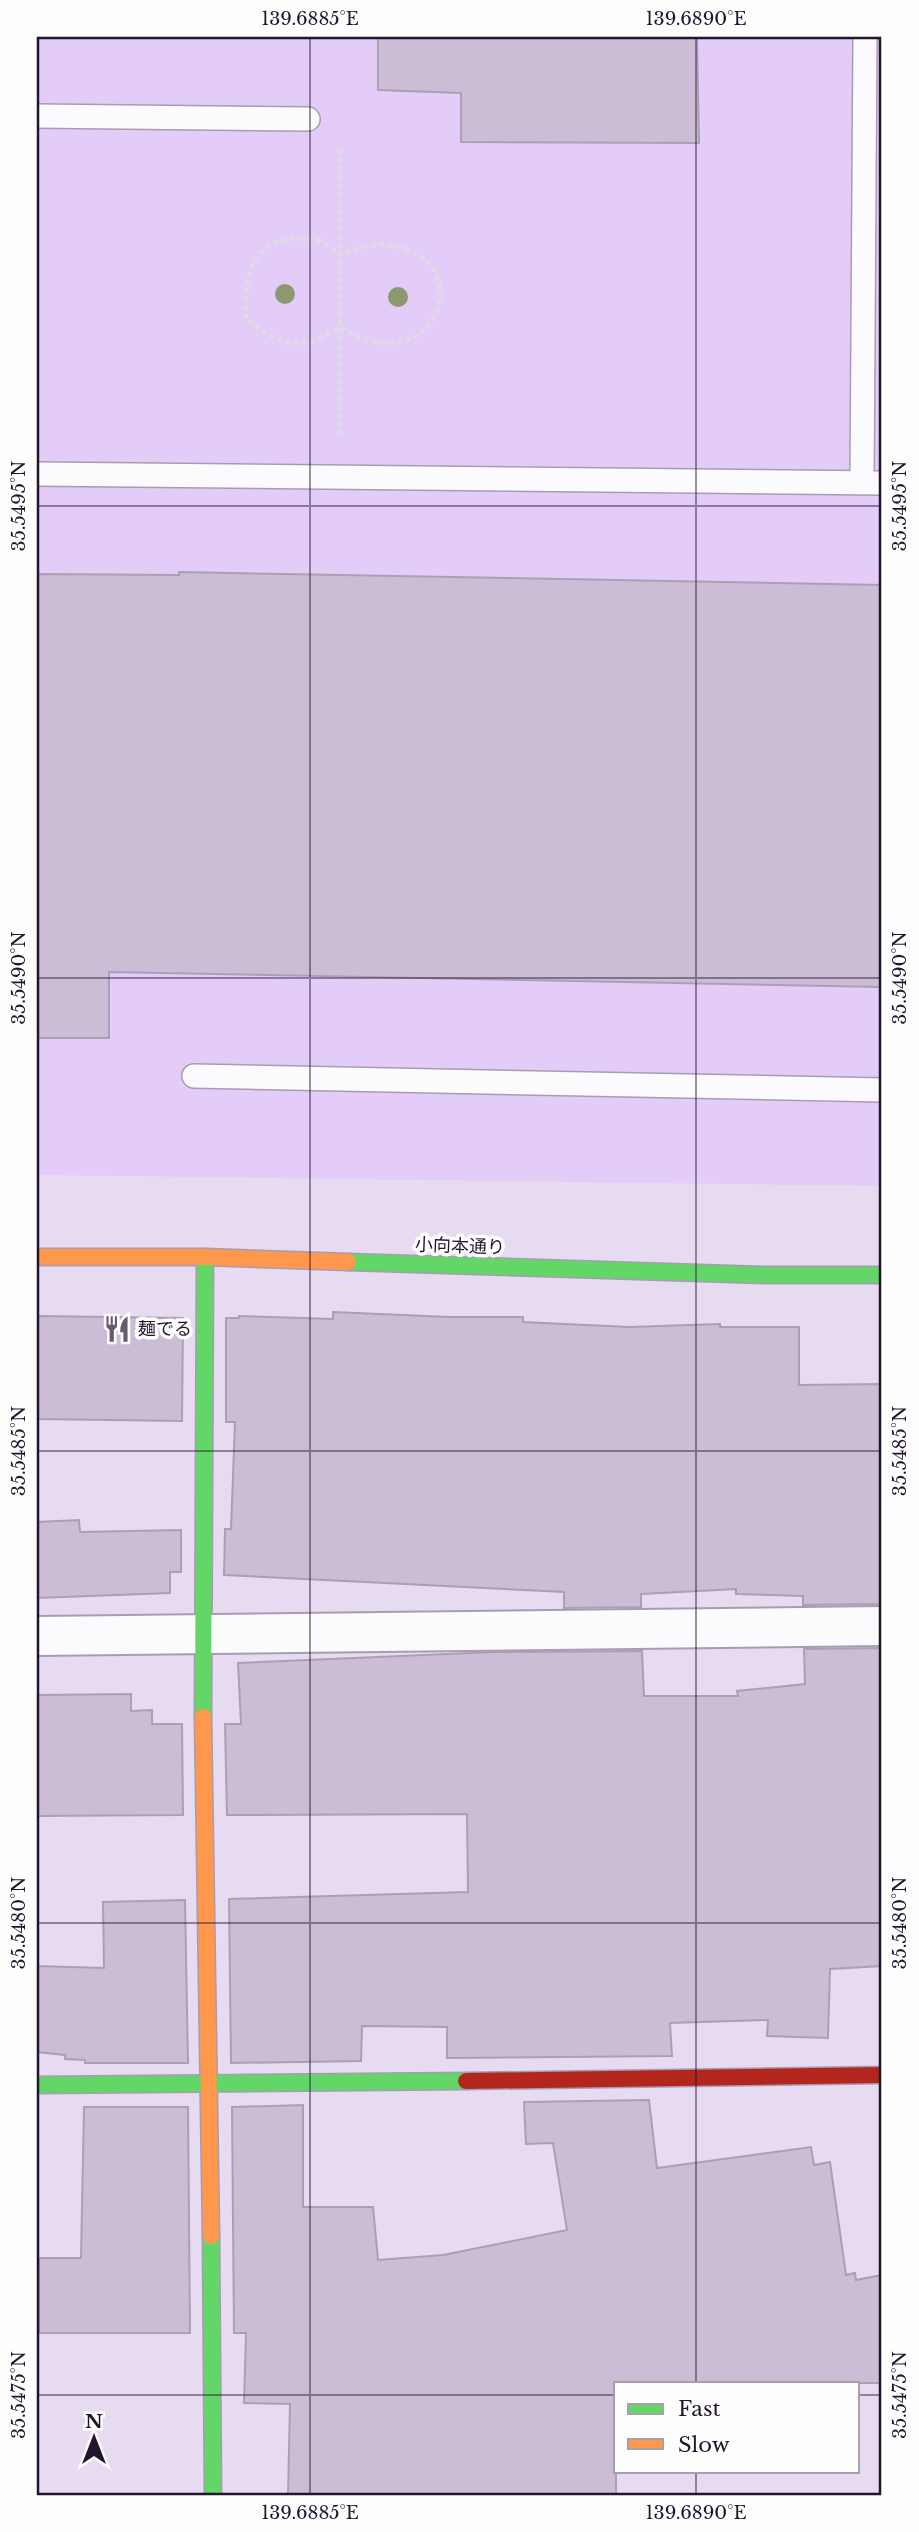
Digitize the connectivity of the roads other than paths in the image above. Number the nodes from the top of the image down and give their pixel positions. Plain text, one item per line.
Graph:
1 (866, 37) edge
2 (37, 116) edge
3 (308, 119) dead end
4 (37, 474) edge
5 (872, 483) edge
6 (194, 1076) dead end
7 (882, 1090) edge
8 (37, 1257) edge
9 (205, 1257) junction
10 (882, 1275) edge
11 (882, 1626) edge
12 (202, 1635) junction
13 (37, 1636) edge
14 (882, 2075) edge
15 (37, 2085) edge
16 (210, 2085) junction
17 (213, 2495) edge

1 - 5 lane
2 - 3 lane
4 - 5 lane
6 - 7 lane
8 - 9 street, 小向本通り
9 - 10 street, 小向本通り
9 - 12 street
11 - 12 street
12 - 13 street
12 - 16 street
14 - 16 street
15 - 16 street
16 - 17 street

